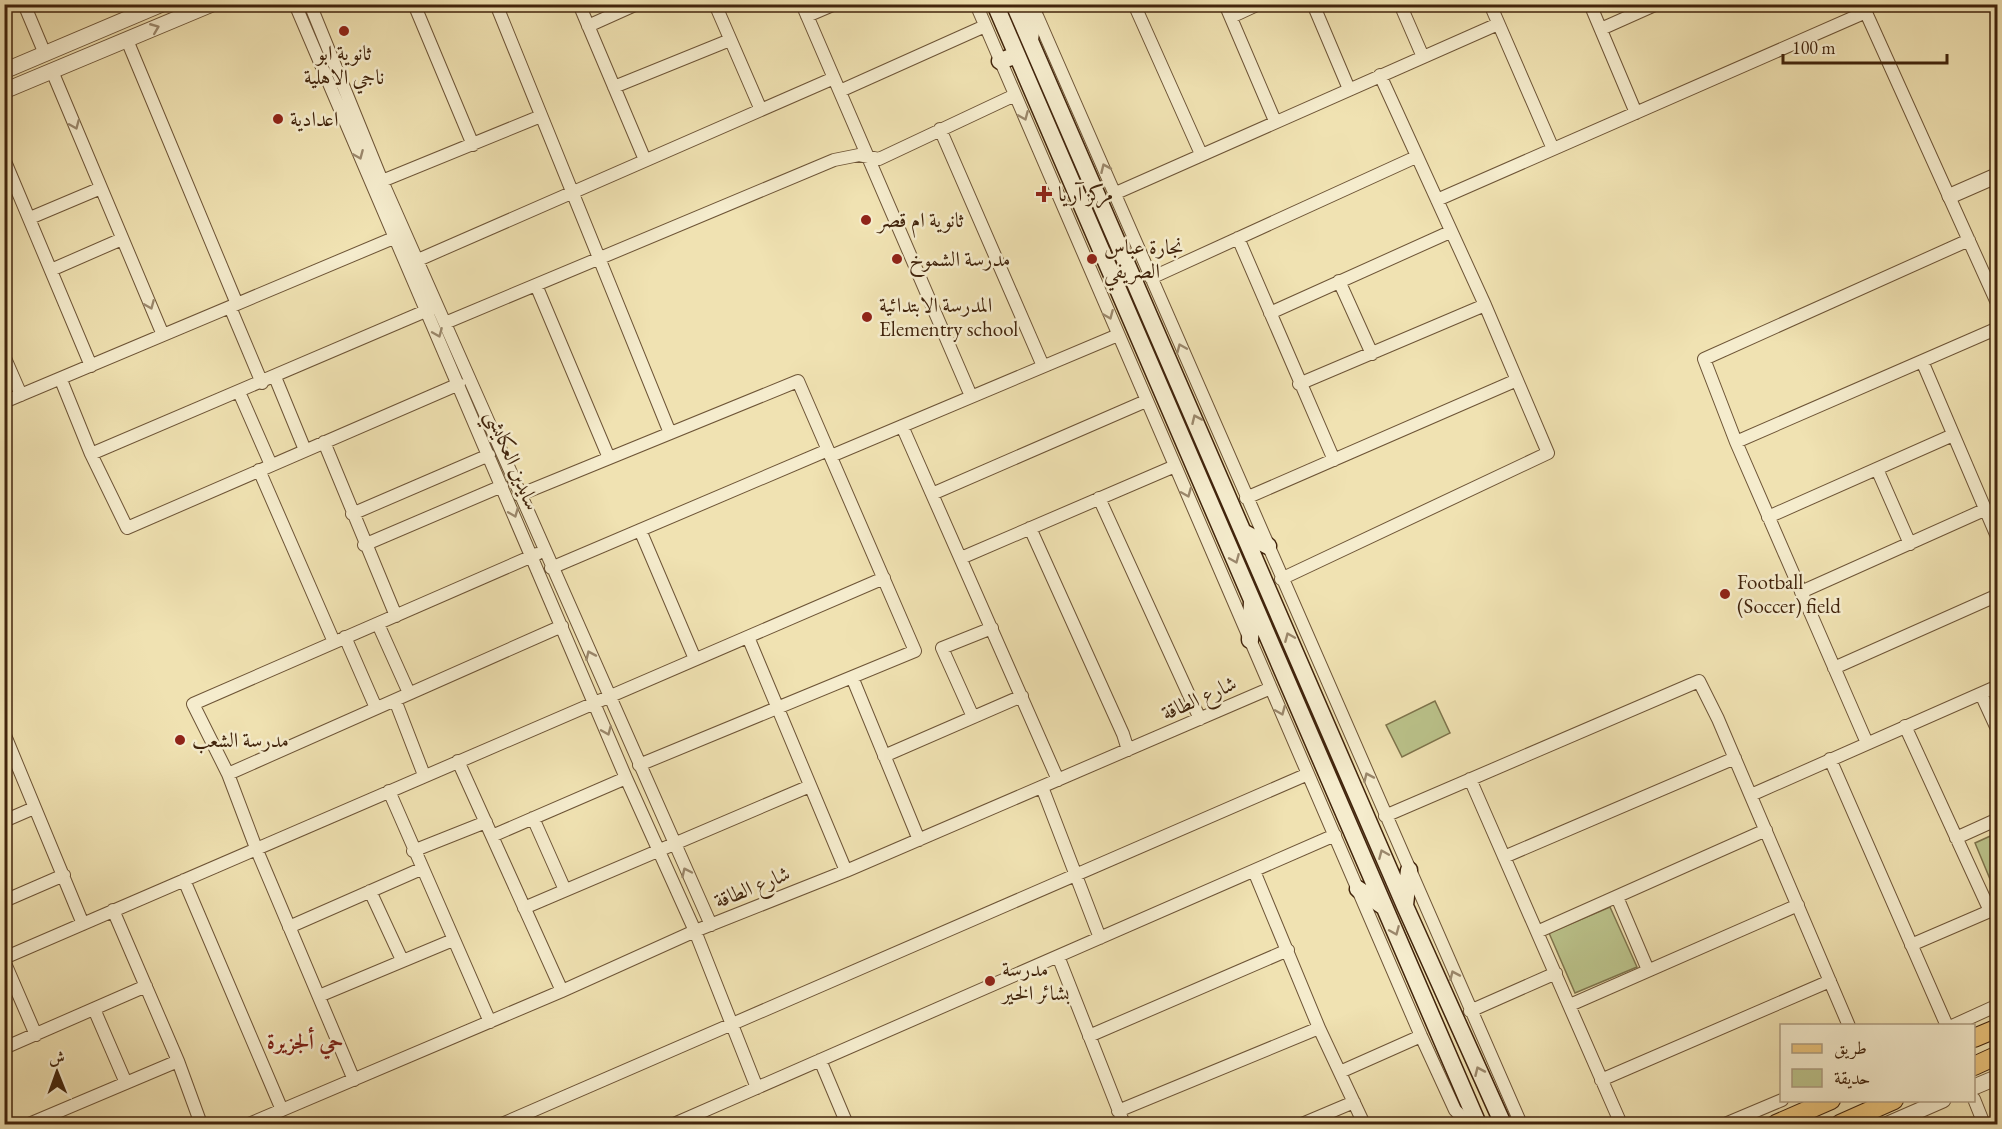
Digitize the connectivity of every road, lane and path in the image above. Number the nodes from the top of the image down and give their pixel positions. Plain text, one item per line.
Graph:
1 (24, 4) edge
2 (162, 4) edge
3 (212, 4) edge
4 (295, 4) edge
5 (310, 4) edge
6 (414, 4) edge
7 (496, 4) edge
8 (579, 4) edge
9 (637, 4) edge
10 (715, 4) edge
11 (835, 4) edge
12 (975, 4) edge
13 (994, 4) edge
14 (1014, 4) edge
15 (1134, 4) edge
16 (1225, 4) edge
17 (1259, 4) edge
18 (1313, 4) edge
19 (1400, 4) edge
20 (1490, 4) edge
21 (1590, 4) edge
22 (1657, 4) edge
23 (1033, 7) edge
24 (1864, 8) edge
25 (805, 10) edge
26 (1231, 17) junction
27 (1498, 24) junction
28 (588, 26) junction
29 (985, 26) junction
30 (1601, 29) junction
31 (84, 38) junction
32 (127, 40) junction
33 (730, 40) junction
34 (1030, 41) junction
35 (63, 47) junction
36 (96, 53) junction
37 (45, 54) junction
38 (1017, 55) junction
39 (1423, 57) junction
40 (1000, 61) junction
41 (69, 64) junction
42 (4, 71) edge
43 (52, 71) junction
44 (1380, 75) junction
45 (834, 78) junction
46 (614, 87) junction
47 (1349, 89) junction
48 (4, 91) edge
49 (840, 91) junction
50 (1015, 95) junction
51 (760, 110) junction
52 (1636, 112) junction
53 (541, 116) junction
54 (1275, 121) junction
55 (940, 129) junction
56 (472, 145) junction
57 (1553, 149) junction
58 (1201, 154) junction
59 (1416, 157) junction
60 (871, 158) junction
61 (4, 159) edge
62 (645, 160) junction
63 (1998, 175) edge
64 (382, 182) junction
65 (101, 188) junction
66 (572, 191) junction
67 (1116, 192) junction
68 (1950, 196) junction
69 (1437, 200) junction
70 (30, 218) junction
71 (1450, 232) junction
72 (396, 237) junction
73 (1238, 238) junction
74 (122, 239) junction
75 (1969, 240) junction
76 (598, 259) junction
77 (417, 260) junction
78 (1126, 261) junction
79 (51, 270) junction
80 (1110, 270) junction
81 (1339, 281) junction
82 (1993, 282) edge
83 (1145, 283) junction
84 (536, 285) junction
85 (1123, 300) junction
86 (234, 305) junction
87 (1485, 305) junction
88 (1998, 305) edge
89 (433, 308) junction
90 (1270, 313) junction
91 (445, 323) junction
92 (1998, 328) edge
93 (163, 335) junction
94 (1118, 335) junction
95 (1371, 354) junction
96 (4, 356) edge
97 (1922, 361) junction
98 (91, 366) junction
99 (1044, 366) junction
100 (275, 377) junction
101 (61, 380) junction
102 (1517, 380) junction
103 (262, 383) junction
104 (459, 384) junction
105 (1299, 384) junction
106 (239, 392) junction
107 (21, 395) junction
108 (971, 396) junction
109 (1146, 401) junction
110 (4, 402) edge
111 (473, 402) junction
112 (902, 426) junction
113 (670, 433) junction
114 (1953, 435) junction
115 (324, 442) junction
116 (1736, 442) junction
117 (305, 450) junction
118 (830, 453) junction
119 (91, 454) junction
120 (489, 455) junction
121 (609, 458) junction
122 (1334, 460) junction
123 (1175, 466) junction
124 (265, 467) junction
125 (1877, 469) junction
126 (502, 486) junction
127 (932, 494) junction
128 (519, 495) junction
129 (1099, 498) junction
130 (1246, 498) junction
131 (1984, 510) junction
132 (352, 514) junction
133 (1768, 517) junction
134 (1030, 528) junction
135 (640, 530) junction
136 (1245, 533) junction
137 (1998, 539) edge
138 (1910, 544) junction
139 (364, 545) junction
140 (1268, 546) junction
141 (544, 552) junction
142 (532, 557) junction
143 (961, 558) junction
144 (551, 568) junction
145 (884, 578) junction
146 (1281, 579) junction
147 (1801, 592) junction
148 (1998, 595) edge
149 (1252, 598) junction
150 (396, 616) junction
151 (378, 624) junction
152 (562, 626) junction
153 (992, 628) junction
154 (748, 637) junction
155 (340, 639) junction
156 (1250, 640) junction
157 (695, 659) junction
158 (1834, 668) junction
159 (852, 677) junction
160 (1998, 686) edge
161 (1271, 688) junction
162 (409, 693) junction
163 (1981, 693) junction
164 (609, 696) junction
165 (1022, 696) junction
166 (394, 700) junction
167 (594, 702) junction
168 (376, 708) junction
169 (777, 708) junction
170 (973, 717) junction
171 (1200, 719) junction
172 (1905, 726) junction
173 (1998, 731) edge
174 (5, 737) edge
175 (1867, 743) junction
176 (1128, 750) junction
177 (884, 756) junction
178 (1735, 758) junction
179 (1830, 759) junction
180 (458, 761) junction
181 (639, 765) junction
182 (228, 774) junction
183 (1308, 774) junction
184 (424, 775) junction
185 (626, 778) junction
186 (1058, 780) junction
187 (1470, 780) junction
188 (810, 786) junction
189 (1042, 787) junction
190 (389, 791) junction
191 (1751, 795) junction
192 (34, 808) junction
193 (1385, 816) junction
194 (533, 818) junction
195 (1998, 819) edge
196 (4, 821) edge
197 (486, 822) junction
198 (1766, 830) junction
199 (1335, 835) junction
200 (492, 836) junction
201 (1956, 838) junction
202 (919, 840) junction
203 (673, 843) junction
204 (256, 848) junction
205 (659, 849) junction
206 (413, 851) junction
207 (1504, 857) junction
208 (421, 869) junction
209 (1409, 870) junction
210 (846, 871) junction
211 (1254, 871) junction
212 (64, 875) junction
213 (1074, 876) junction
214 (184, 880) junction
215 (1358, 889) junction
216 (566, 890) junction
217 (370, 891) junction
218 (1617, 897) junction
219 (4, 901) edge
220 (1798, 905) junction
221 (1405, 906) junction
222 (524, 908) junction
223 (1385, 908) junction
224 (113, 910) junction
225 (1994, 910) edge
226 (83, 924) junction
227 (711, 925) junction
228 (289, 927) junction
229 (695, 931) junction
230 (1537, 932) junction
231 (1100, 938) junction
232 (453, 940) junction
233 (1911, 945) junction
234 (1288, 950) junction
235 (1058, 956) junction
236 (4, 960) edge
237 (402, 960) junction
238 (1648, 970) junction
239 (1556, 973) junction
240 (1830, 981) junction
241 (146, 986) junction
242 (561, 991) junction
243 (319, 996) junction
244 (1570, 1005) junction
245 (1998, 1005) edge
246 (94, 1009) junction
247 (1470, 1011) junction
248 (490, 1022) junction
249 (1848, 1024) edge
250 (1946, 1024) edge
251 (1956, 1024) edge
252 (731, 1025) junction
253 (1319, 1028) junction
254 (1998, 1028) edge
255 (36, 1035) junction
256 (1089, 1036) junction
257 (1421, 1036) junction
258 (1975, 1038) edge
259 (4, 1048) edge
260 (1998, 1055) edge
261 (820, 1060) junction
262 (178, 1061) junction
263 (1975, 1066) edge
264 (1340, 1072) junction
265 (1998, 1077) edge
266 (354, 1080) junction
267 (1601, 1080) junction
268 (126, 1083) junction
269 (1975, 1087) edge
270 (757, 1088) junction
271 (1780, 1101) edge
272 (1354, 1102) junction
273 (1892, 1102) edge
274 (1941, 1102) edge
275 (1975, 1102) edge
276 (1824, 1103) edge
277 (282, 1110) junction
278 (1118, 1111) junction
279 (521, 1121) edge
280 (1889, 1124) edge
281 (29, 1125) edge
282 (201, 1125) edge
283 (249, 1125) edge
284 (502, 1125) edge
285 (674, 1125) edge
286 (847, 1125) edge
287 (1124, 1125) edge
288 (1302, 1125) edge
289 (1364, 1125) edge
290 (1469, 1125) edge
291 (1478, 1125) edge
292 (1503, 1125) edge
293 (1521, 1125) edge
294 (1621, 1125) edge
295 (1725, 1125) edge
296 (1776, 1125) edge
297 (1793, 1125) edge
298 (1840, 1125) edge
299 (1984, 1125) edge

1 - 37 street
2 - 31 street
32 -> 3 street
4 -> 72 street, سايدين العكايشي
5 - 64 street, سايدين العكايشي
6 - 56 street
7 - 53 street
8 - 28 street
9 - 28 street
10 - 33 street
11 - 25 street
12 - 29 street
13 - 38 main road
14 - 34 main road
15 - 58 street
16 - 26 street
17 - 26 street
18 - 47 street
19 - 39 street
20 - 27 street
21 - 30 street
22 - 30 street
23 - 34 main road
67 -> 23 street
24 - 52 street
24 - 68 street
25 - 45 street
26 - 54 street
27 - 39 street
27 - 57 street
28 - 46 street
29 - 40 street
29 - 49 street
30 - 52 street
31 - 35 street
31 - 36 street
32 - 36 street
32 - 86 street
33 - 46 street
33 - 51 street
34 - 78 main road
35 - 37 street
35 - 41 street
36 - 41 street
37 - 42 street
38 - 40 main road
38 - 80 main road
39 - 44 street
40 - 50 street
41 - 43 street
43 - 48 street
43 -> 65 street
44 - 47 street
44 - 59 street
45 - 49 street
45 - 51 street
46 - 62 street
47 - 54 street
49 - 60 street
50 - 55 street
50 -> 94 street
51 - 62 street
52 - 57 street
53 - 56 street
53 - 66 street
54 - 58 street
55 - 60 street
55 - 99 street
56 - 64 street
57 - 69 street
58 - 67 street
59 - 69 street
59 - 73 street
60 - 76 street
60 - 108 street
61 - 70 street
62 - 66 street
63 - 68 street
64 - 77 street, سايدين العكايشي
65 - 70 street
65 - 74 street
66 - 76 street
66 - 77 street
67 - 83 street
68 - 75 street
69 - 71 street
70 - 79 street
71 - 81 street
71 - 87 street
72 - 86 street
72 - 89 street, سايدين العكايشي
73 - 83 street
73 - 90 street
74 - 79 street
74 -> 93 street
75 - 82 street
75 - 116 street
76 - 84 street
76 - 113 street
77 - 89 street, سايدين العكايشي
78 - 80 main road
78 - 83 main road
79 - 98 street
80 - 85 main road
81 - 90 street
81 - 95 street
82 - 88 street
83 - 85 main road
130 -> 83 street
136 -> 83 main road
84 - 91 street
84 - 121 street
85 -> 149 main road
86 - 93 street
86 - 103 street
87 - 95 street
87 - 102 street
89 - 91 street, سايدين العكايشي
89 - 100 street
89 -> 104 street, سايدين العكايشي
90 - 105 street
91 - 111 street, سايدين العكايشي
92 - 97 street
93 - 98 street
94 - 99 street
94 - 109 street
95 - 105 street
96 - 107 street
97 - 114 street
97 - 116 street
98 - 101 street
99 - 108 street
100 - 103 street
100 - 117 street
101 - 107 street
101 - 119 street
102 - 122 street
102 - 146 street
103 - 106 street
104 - 111 street, سايدين العكايشي
104 - 115 street
105 - 122 street
106 - 119 street
106 - 124 street
107 - 110 street
108 - 112 street
109 - 123 street
109 - 127 street
111 - 120 street, سايدين العكايشي
111 - 128 street, سايدين العكايشي
112 - 118 street
112 - 127 street
113 - 118 street
113 - 121 street
114 - 125 street
114 - 131 street
115 - 117 street
115 - 132 street
116 - 133 street
117 - 124 street
118 - 135 street
118 - 145 street
119 - 124 street
120 - 126 street, سايدين العكايشي
120 - 132 street
121 - 128 street
122 - 130 street
123 - 129 street
123 -> 156 street
124 - 155 street
125 - 133 street
125 - 138 street
126 - 139 street
126 -> 142 street, سايدين العكايشي
127 - 143 street
128 - 141 street, سايدين العكايشي
129 - 134 street
129 - 171 street
130 - 140 street
131 - 137 street
131 - 138 street
132 - 139 street
133 - 147 street
134 - 143 street
134 - 176 street
135 - 144 street
135 - 157 street
136 - 140 main road
221 -> 136 main road
138 - 147 street
139 - 150 street
140 - 146 street
141 - 142 street
141 - 144 street, سايدين العكايشي
142 - 150 street
142 - 152 street, سايدين العكايشي
143 - 153 street
164 -> 144 street, سايدين العكايشي
145 - 154 street
145 - 159 street
193 -> 146 street
147 - 158 street
148 - 158 street
149 - 156 main road
149 - 223 main road
150 - 151 street
151 - 155 street
151 - 162 street
152 - 162 street
152 - 167 street, سايدين العكايشي
153 - 165 street
153 - 170 street
154 - 157 street
154 - 169 street
155 - 168 street
155 - 182 street
156 - 161 street
157 - 164 street
158 - 175 street
159 - 169 street
159 - 177 street
160 - 163 street
161 - 171 street, شارع الطاقة
161 -> 183 street
162 - 166 street
163 - 172 street
163 - 173 street
164 - 167 street
164 - 181 street, سايدين العكايشي
165 - 170 street
165 - 186 street
166 - 168 street
166 - 184 street
167 - 180 street
167 -> 185 street, سايدين العكايشي
168 - 182 street
169 - 181 street
169 - 188 street
170 - 177 street
171 - 176 street, شارع الطاقة
172 - 175 street
172 - 201 street
174 - 192 street
175 - 179 street
176 - 186 street, شارع الطاقة
177 - 202 street
178 - 187 street
178 - 191 street
178 - 207 street
179 - 191 street
179 - 233 street
180 - 184 street
180 - 197 street
181 - 203 street, سايدين العكايشي
182 - 204 street
183 - 199 street
183 - 213 street
184 - 190 street
185 - 194 street
185 - 205 street, سايدين العكايشي
186 - 189 street, شارع الطاقة
187 - 193 street
187 - 207 street
188 - 203 street
188 - 210 street
189 - 202 street, شارع الطاقة
189 - 213 street
190 - 204 street
190 - 206 street
191 - 198 street
192 - 196 street
192 - 212 street
193 - 209 street
194 - 200 street
194 - 216 street
195 - 201 street
197 - 200 street
197 - 206 street
198 - 218 street
198 - 220 street
199 - 211 street
199 - 215 street
200 - 222 street
201 - 225 street
202 - 210 street, شارع الطاقة
203 - 205 street
227 -> 203 street, سايدين العكايشي
204 - 214 street
204 - 228 street
205 - 216 street
205 - 229 street, سايدين العكايشي
206 - 208 street
207 - 230 street
208 - 217 street
208 - 232 street
209 - 221 main road
247 -> 209 street
210 - 227 street, شارع الطاقة
211 - 231 street
211 - 234 street
212 - 219 street
212 - 226 street
213 - 231 street
213 - 252 street
214 - 224 street
214 - 277 street
215 - 223 main road
215 - 257 street
216 - 222 street
217 - 228 street
217 - 237 street
218 - 230 street
218 - 238 street
220 - 238 street
220 - 240 street
292 -> 221 main road
222 - 242 street
223 -> 291 main road
224 - 226 street
224 - 241 street
225 - 233 street
226 - 236 street
227 - 229 street, شارع الطاقة
228 - 243 street
229 - 242 street, شارع الطاقة
229 - 252 street, سايدين العكايشي
230 - 239 street
231 - 235 street
232 - 237 street
232 - 248 street
233 - 250 street
234 - 253 street
234 - 256 street
235 - 256 street
235 - 261 street
236 - 255 street
237 - 243 street
238 - 244 street
239 - 244 street
239 - 247 street
240 - 249 street
240 - 267 street
241 - 246 street
241 - 262 street
242 - 248 street, شارع الطاقة
243 - 266 street
244 - 267 street
245 - 251 street
246 - 255 street
246 - 268 street
247 - 293 street
248 - 266 street, شارع الطاقة
252 - 270 street, سايدين العكايشي
252 - 279 street
253 - 264 street
253 - 278 street
254 - 258 main road
255 - 259 street
256 - 278 street
257 - 264 street
257 - 290 street
260 - 263 main road
261 - 270 street
261 - 286 street
262 - 268 street
262 - 282 street
264 - 272 street
265 - 269 street
266 - 277 street, شارع الطاقة
267 - 294 street
268 - 281 street
270 - 285 street
271 - 295 street
272 - 288 street
272 - 289 street
273 - 298 main road
274 - 280 street
275 - 299 street
276 - 296 main road
276 - 297 main road
277 - 283 street, شارع الطاقة
278 - 287 street
279 - 284 street

